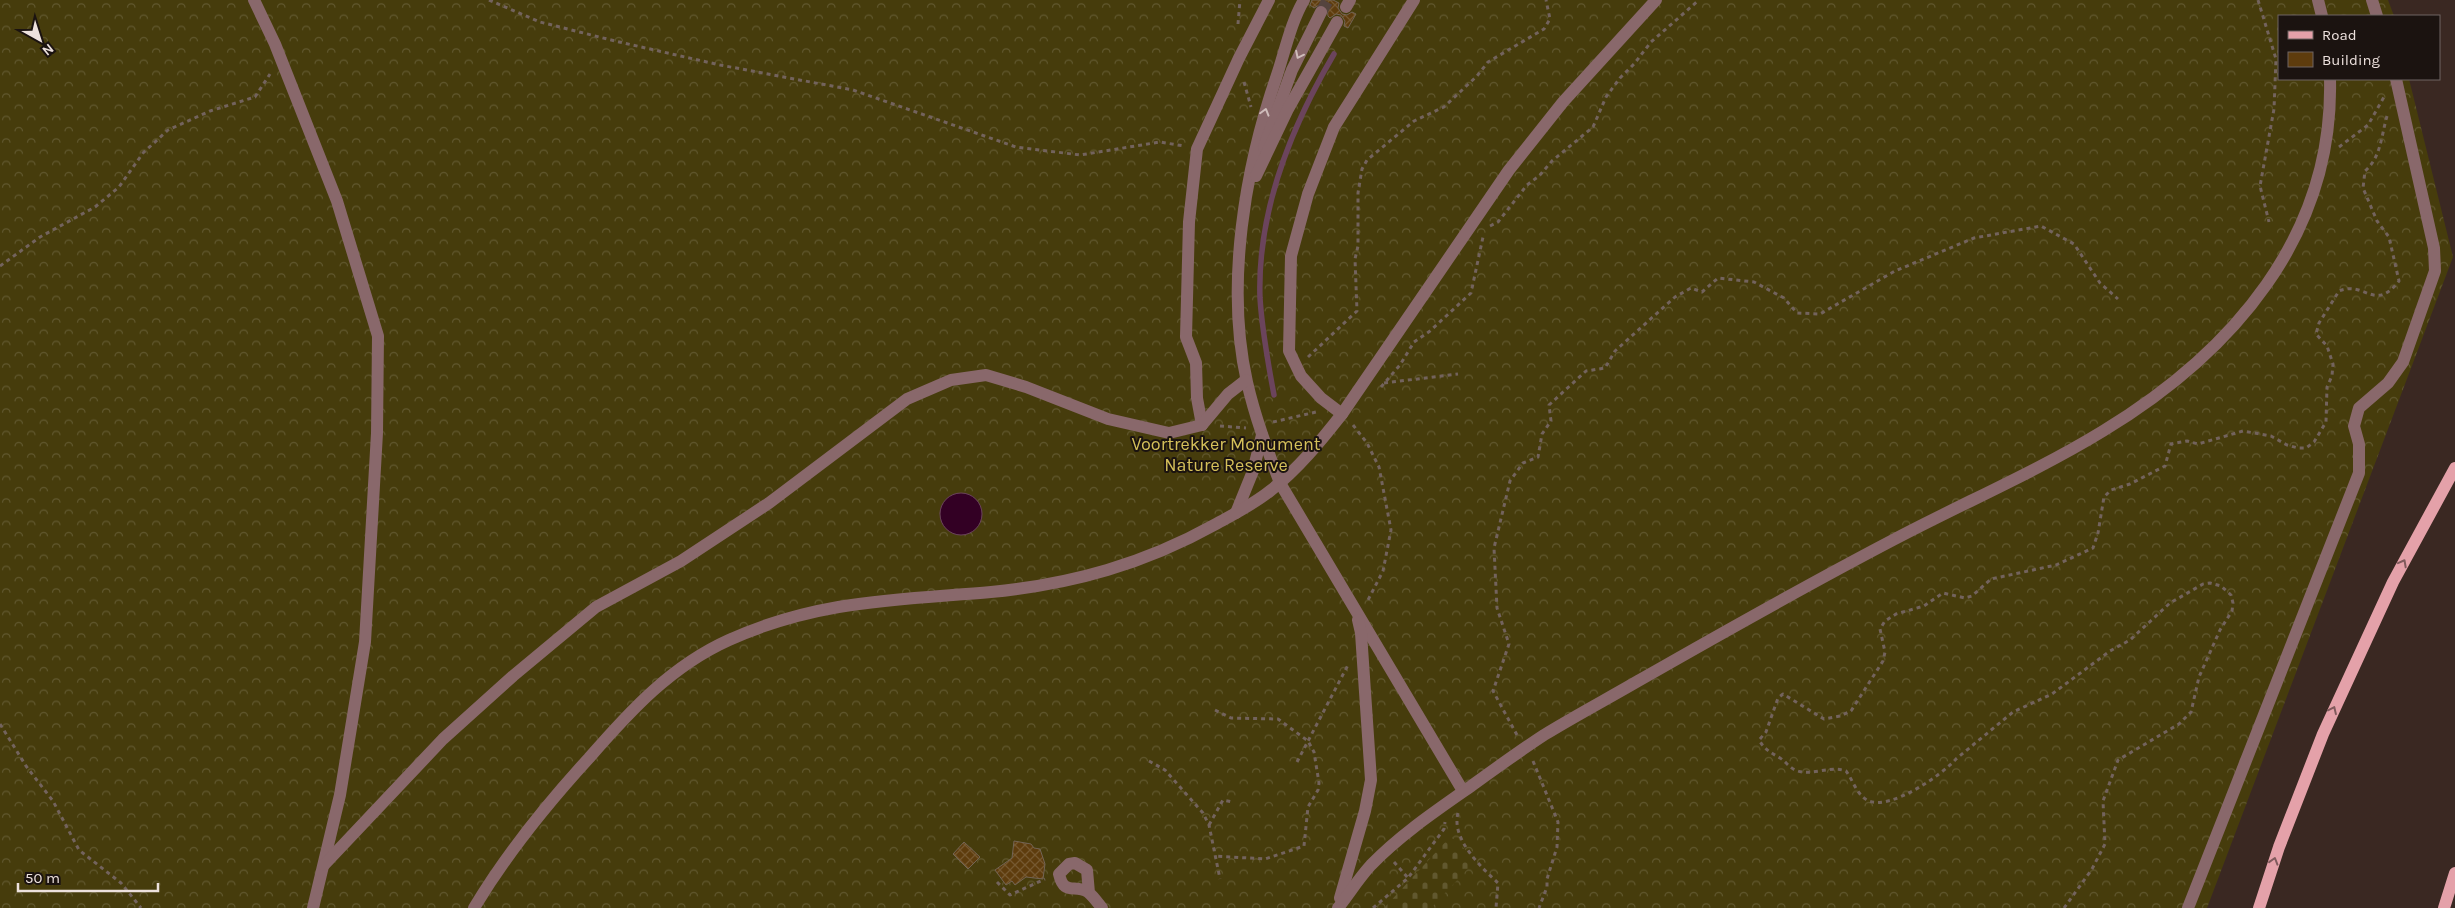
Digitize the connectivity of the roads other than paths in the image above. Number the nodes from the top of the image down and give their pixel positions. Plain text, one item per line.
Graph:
1 (254, 0) edge
2 (1269, 0) edge
3 (1304, 0) edge
4 (1414, 0) edge
5 (1656, 0) edge
6 (2318, 0) edge
7 (2372, 0) edge
8 (1320, 12) tunnel mouth
9 (2322, 15) edge
10 (2377, 15) edge
11 (1337, 22) dead end
12 (2330, 80) edge
13 (2396, 80) edge
14 (1248, 194) junction
15 (1246, 380) junction
16 (1342, 414) junction
17 (1202, 425) junction
18 (1262, 436) junction
19 (2452, 472) edge
20 (1280, 482) junction
21 (1236, 513) junction
22 (1350, 602) junction
23 (1463, 791) junction
24 (324, 865) junction
25 (2455, 873) edge
26 (1089, 893) junction
27 (313, 908) edge
28 (474, 908) edge
29 (1102, 908) edge
30 (1337, 908) edge
31 (2188, 908) edge
32 (2259, 908) edge
33 (2444, 908) edge

1 - 24 street
2 - 17 street
14 -> 3 street
4 - 16 street
5 - 16 street
6 - 9 street
7 - 10 street
8 -> 14 street
11 - 14 street
12 - 23 street
13 - 31 street
14 - 15 street
15 - 17 street
15 - 18 street
16 - 20 street
17 - 24 street
18 - 20 street
18 - 21 street
32 -> 19 main road
20 - 21 street
20 - 22 street
21 - 28 street
22 - 23 street
22 - 30 street
23 - 30 street
24 - 27 street
25 - 33 main road
26 - 26 street
26 - 29 street

